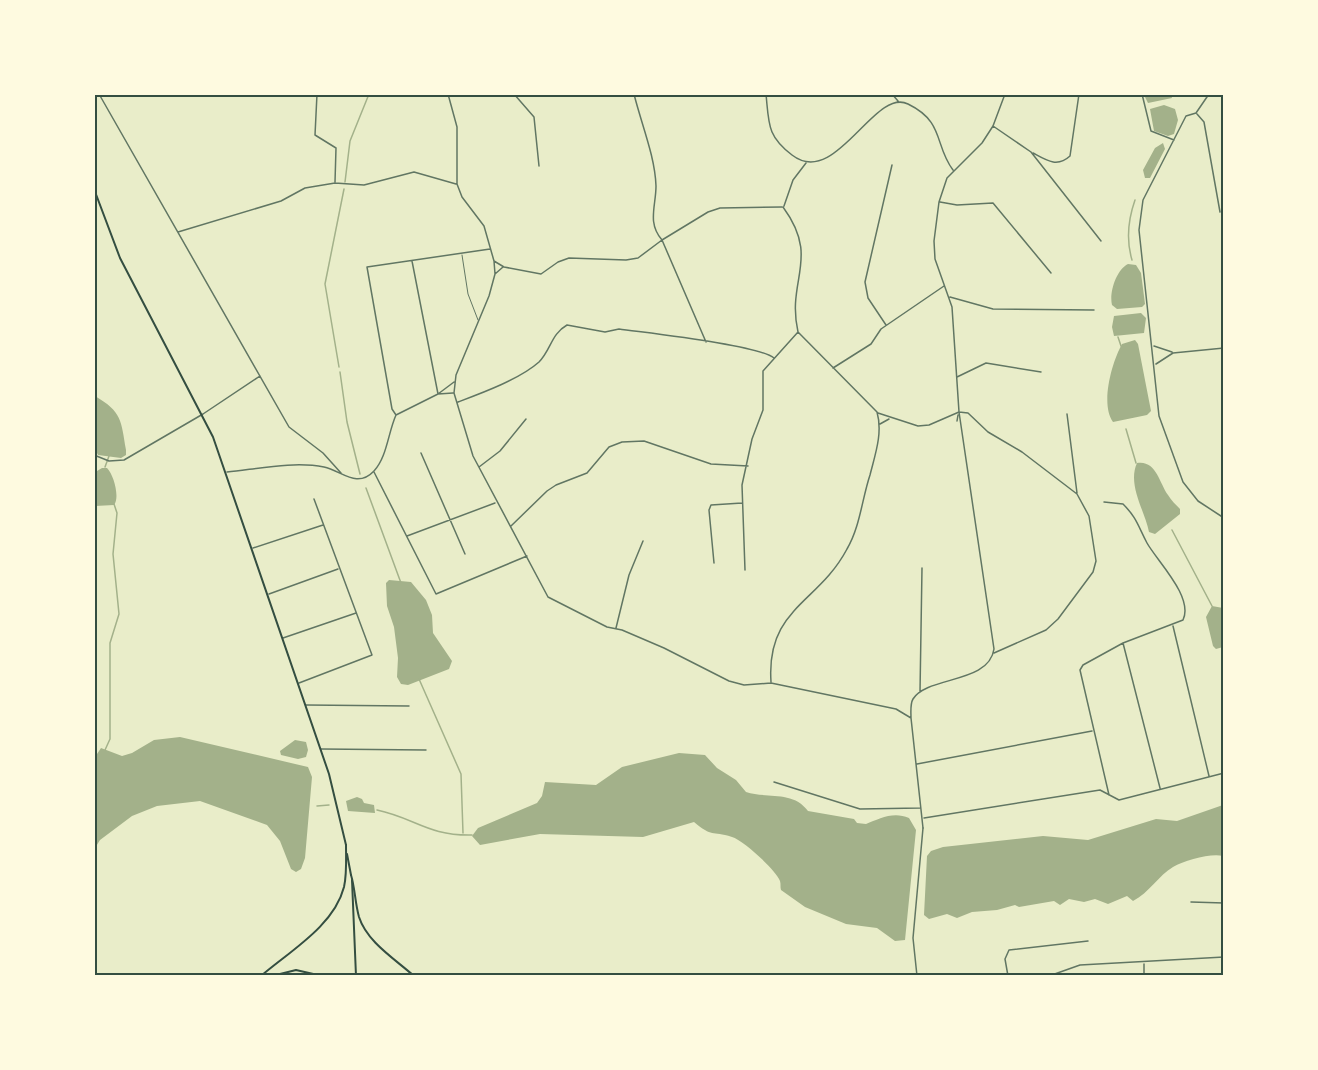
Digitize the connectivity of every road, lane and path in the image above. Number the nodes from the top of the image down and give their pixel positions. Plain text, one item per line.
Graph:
1 (99, 94) edge
2 (317, 94) edge
3 (448, 94) edge
4 (514, 94) edge
5 (634, 94) edge
6 (766, 94) edge
7 (892, 94) edge
8 (1005, 94) edge
9 (1079, 94) edge
10 (1142, 94) edge
11 (1209, 94) edge
12 (899, 102) junction
13 (1196, 113) junction
14 (993, 126) junction
15 (1175, 141) junction
16 (1031, 152) junction
17 (806, 162) junction
18 (892, 165) dead end
19 (539, 166) dead end
20 (953, 170) junction
21 (334, 183) junction
22 (457, 184) junction
23 (94, 189) edge
24 (939, 202) junction
25 (783, 207) junction
26 (1220, 212) dead end
27 (178, 233) junction
28 (662, 240) junction
29 (1101, 241) dead end
30 (491, 249) junction
31 (462, 253) junction
32 (412, 260) junction
33 (494, 261) junction
34 (504, 267) junction
35 (1051, 273) dead end
36 (495, 274) junction
37 (945, 286) junction
38 (949, 297) junction
39 (1094, 310) dead end
40 (479, 320) junction
41 (886, 325) junction
42 (798, 332) junction
43 (706, 342) junction
44 (1153, 346) junction
45 (1224, 348) edge
46 (1173, 353) junction
47 (774, 358) junction
48 (1155, 365) junction
49 (833, 368) junction
50 (1041, 372) dead end
51 (261, 376) junction
52 (956, 378) junction
53 (454, 382) junction
54 (454, 393) junction
55 (438, 394) junction
56 (457, 402) junction
57 (877, 412) junction
58 (959, 412) junction
59 (203, 414) junction
60 (1067, 414) dead end
61 (396, 415) junction
62 (526, 419) dead end
63 (890, 419) junction
64 (957, 421) dead end
65 (879, 425) junction
66 (422, 453) dead end
67 (94, 455) edge
68 (748, 466) junction
69 (478, 468) junction
70 (374, 471) junction
71 (226, 472) junction
72 (341, 473) junction
73 (1077, 494) junction
74 (314, 499) dead end
75 (496, 502) junction
76 (1104, 502) dead end
77 (742, 503) junction
78 (450, 518) junction
79 (1224, 518) edge
80 (324, 524) junction
81 (510, 526) junction
82 (407, 536) junction
83 (643, 541) dead end
84 (253, 548) junction
85 (465, 554) dead end
86 (527, 556) junction
87 (714, 563) dead end
88 (339, 568) junction
89 (922, 568) dead end
90 (745, 570) dead end
91 (269, 594) junction
92 (356, 613) junction
93 (1173, 626) junction
94 (615, 628) junction
95 (284, 638) junction
96 (1123, 643) junction
97 (993, 654) junction
98 (299, 683) junction
99 (771, 683) junction
100 (920, 693) junction
101 (306, 705) junction
102 (409, 706) dead end
103 (910, 718) junction
104 (1093, 731) junction
105 (321, 749) junction
106 (426, 750) dead end
107 (916, 764) junction
108 (1224, 773) edge
109 (1209, 777) junction
110 (774, 782) dead end
111 (1161, 789) junction
112 (1109, 795) junction
113 (921, 808) junction
114 (923, 818) junction
115 (346, 845) junction
116 (351, 874) junction
117 (1191, 902) dead end
118 (1224, 903) edge
119 (1088, 941) dead end
120 (1224, 957) edge
121 (1144, 963) junction
122 (261, 975) edge
123 (272, 975) edge
124 (322, 975) edge
125 (356, 975) edge
126 (414, 975) edge
127 (917, 975) edge
128 (1008, 975) edge
129 (1049, 975) edge
130 (1144, 975) edge

1 - 27 street
2 - 21 street
3 - 22 street
4 - 19 street
5 - 28 street
6 - 17 street
7 - 12 street
8 - 14 street
9 - 16 street
10 - 15 street
11 - 13 street
12 - 17 street
12 - 20 street
13 - 15 street
13 - 26 street
14 - 16 street
14 - 20 street
15 - 44 street
16 - 29 street
17 - 25 street
18 - 41 street
20 - 24 street
21 - 22 street
21 - 27 street
22 - 30 street
23 - 59 main road
24 - 35 street
24 - 37 street
25 - 28 street
25 - 42 street
27 - 51 street
28 - 34 street
28 - 43 street
30 - 31 street
30 - 33 street
31 - 32 street
31 - 40 lane
32 - 55 street
32 - 61 street
33 - 34 street
33 - 36 street
34 - 36 street
36 - 40 street
37 - 38 street
37 - 41 street
38 - 39 street
38 - 52 street
40 - 53 street
41 - 49 street
42 - 47 street
42 - 49 street
43 - 47 street
43 - 56 street
44 - 46 street
44 - 48 street
45 - 46 street
46 - 48 street
47 - 68 street
48 - 79 street
49 - 57 street
50 - 52 street
51 - 59 street
51 - 72 street
52 - 58 street
53 - 54 street
53 - 55 street
54 - 55 street
54 - 56 street
55 - 61 street
56 - 69 street
57 - 63 street
57 - 65 street
58 - 63 street
58 - 64 street
58 - 73 street
58 - 97 street
59 - 67 street
59 - 71 main road
60 - 73 street
61 - 70 street
62 - 69 street
63 - 65 street
65 - 99 street
66 - 78 street
68 - 77 street
68 - 81 street
69 - 75 street
70 - 72 street
70 - 82 street
71 - 72 street
71 - 84 main road
73 - 97 street
74 - 80 street
75 - 78 street
75 - 81 street
76 - 93 street
77 - 87 street
77 - 90 street
78 - 82 street
78 - 85 street
80 - 84 street
80 - 88 street
81 - 86 street
82 - 86 street
83 - 94 street
84 - 91 main road
86 - 94 street
88 - 91 street
88 - 92 street
89 - 100 street
91 - 95 main road
92 - 95 street
92 - 98 street
93 - 96 street
93 - 109 street
94 - 99 street
95 - 98 main road
96 - 104 street
96 - 111 street
97 - 100 street
98 - 101 main road
99 - 103 street
100 - 103 street
101 - 102 street
101 - 105 main road
103 - 107 street
104 - 107 street
104 - 112 street
105 - 106 street
105 - 115 main road
107 - 113 street
108 - 109 street
109 - 111 street
110 - 113 street
111 - 112 street
112 - 114 street
113 - 114 street
114 - 127 street
115 - 116 main road
115 - 122 main road
116 - 125 main road
116 - 126 main road
117 - 118 street
119 - 128 street
120 - 121 street
121 - 129 street
121 - 130 street
123 - 124 main road

